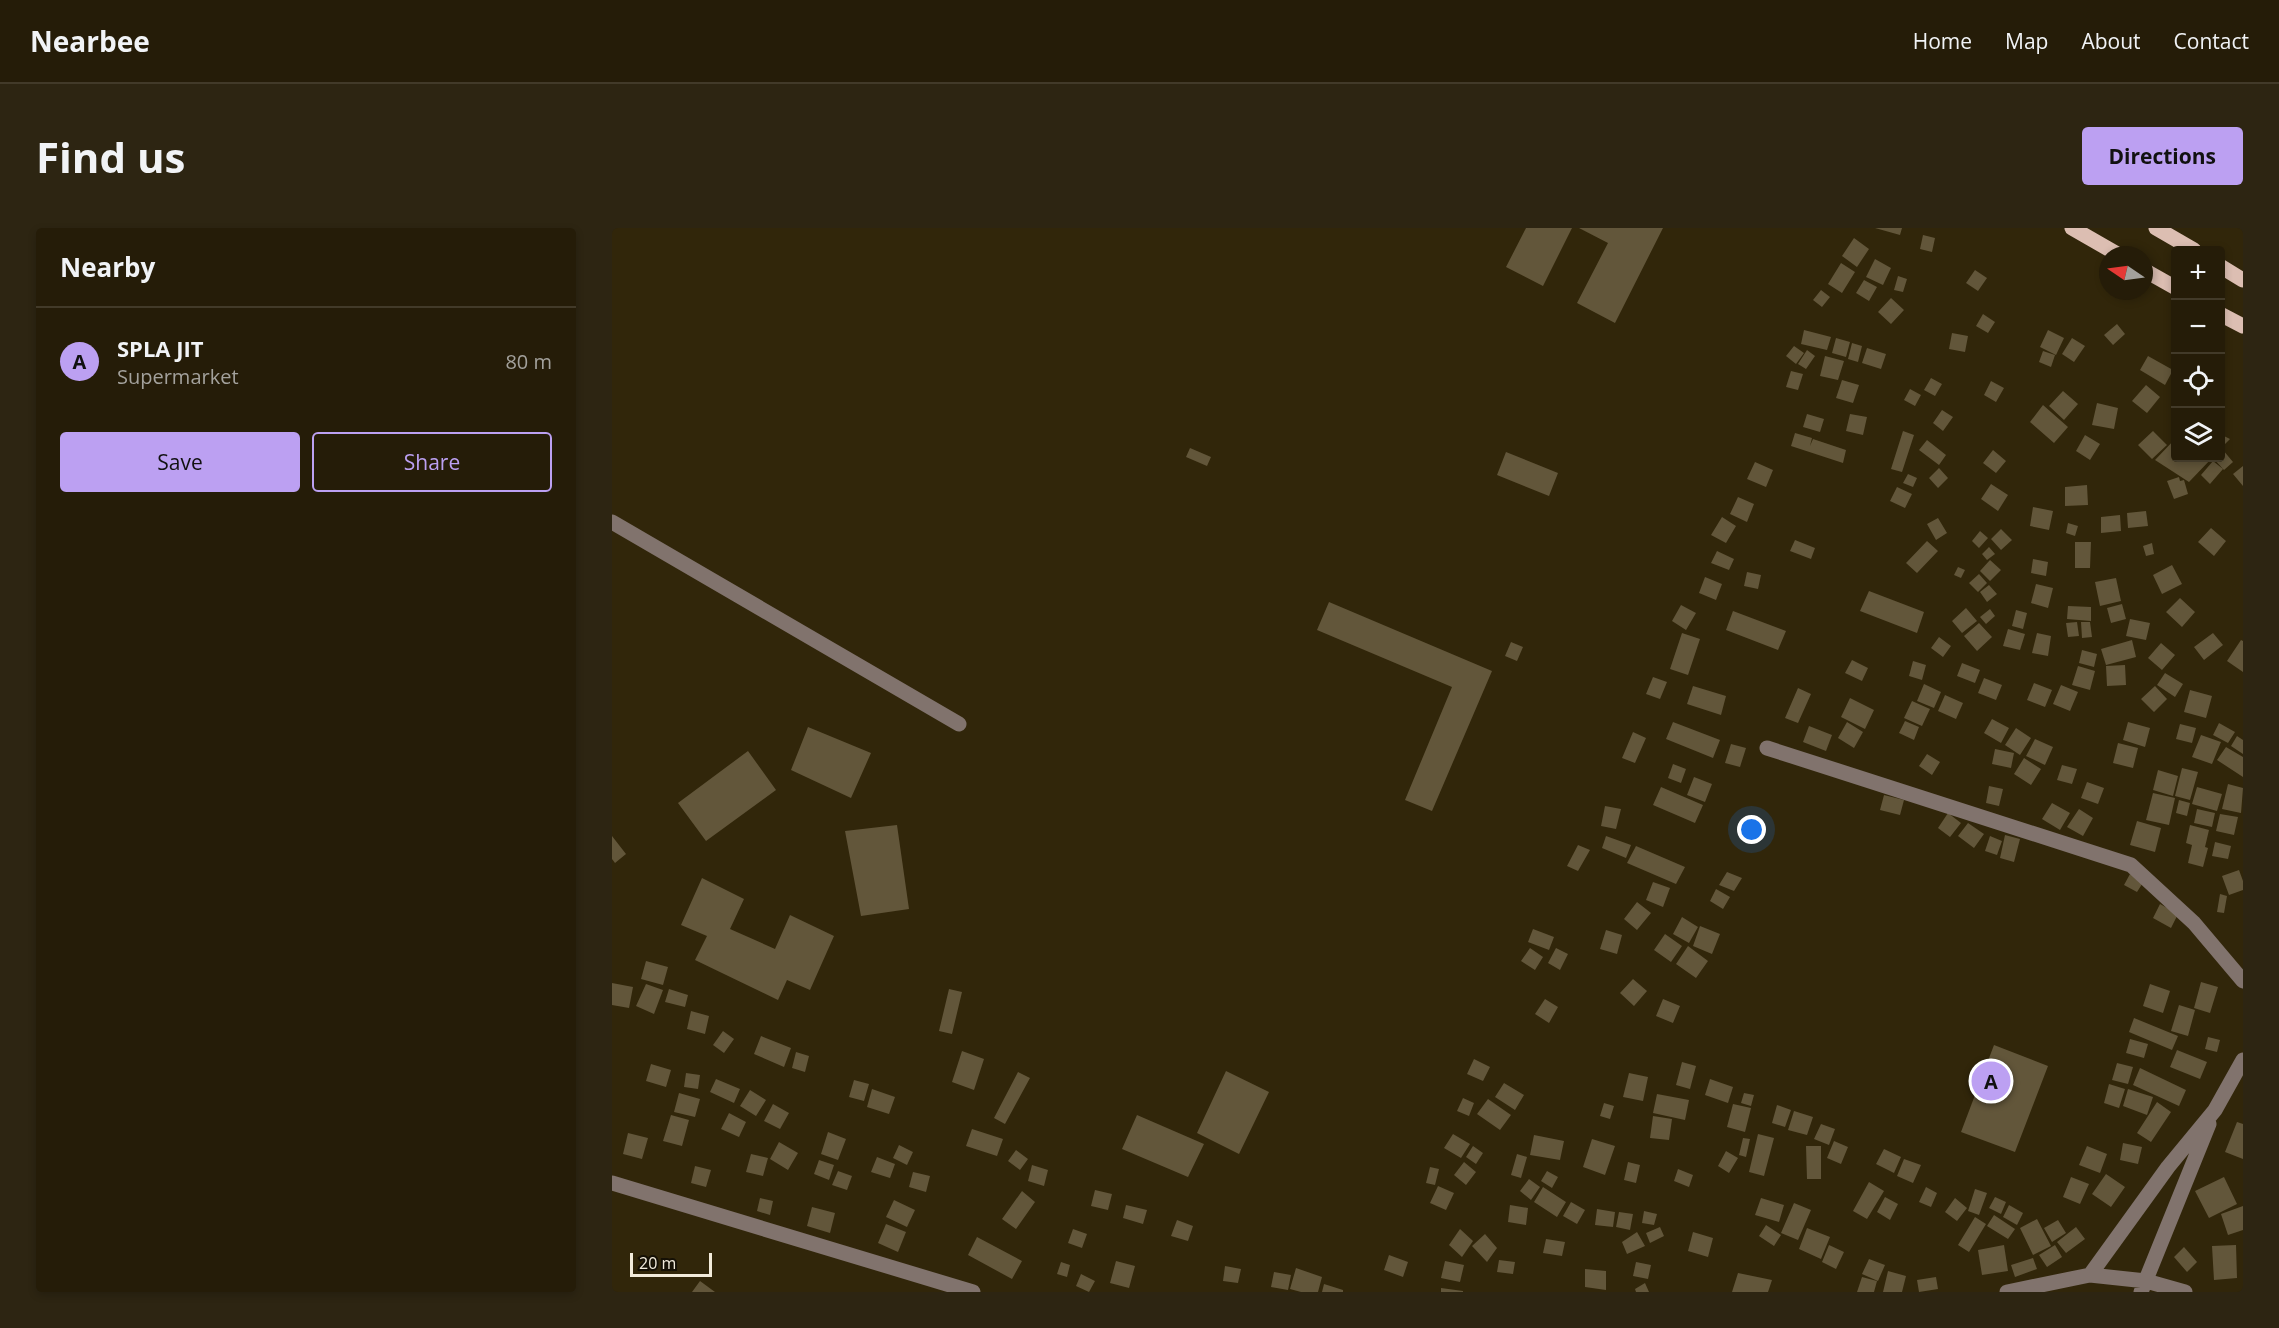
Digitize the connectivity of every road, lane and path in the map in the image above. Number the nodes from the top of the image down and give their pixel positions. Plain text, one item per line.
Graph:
1 (2072, 228) edge
2 (2156, 228) edge
3 (2103, 246) edge
4 (2187, 246) edge
5 (2225, 269) edge
6 (2153, 275) edge
7 (2243, 280) edge
8 (2171, 286) edge
9 (2225, 317) edge
10 (2243, 326) edge
11 (612, 522) edge
12 (959, 724) dead end
13 (1767, 748) dead end
14 (2243, 981) edge
15 (2243, 1060) edge
16 (2215, 1110) junction
17 (612, 1183) edge
18 (2090, 1275) junction
19 (2144, 1286) edge
20 (973, 1292) edge
21 (2007, 1292) edge
22 (2185, 1292) edge

1 - 3 main road
2 - 4 main road
5 - 7 main road
6 - 8 main road
9 - 10 main road
11 - 12 street
13 - 14 street
15 - 16 street
16 - 18 street
16 - 19 street
17 - 20 street
18 - 19 street
18 - 21 street
19 - 22 street

